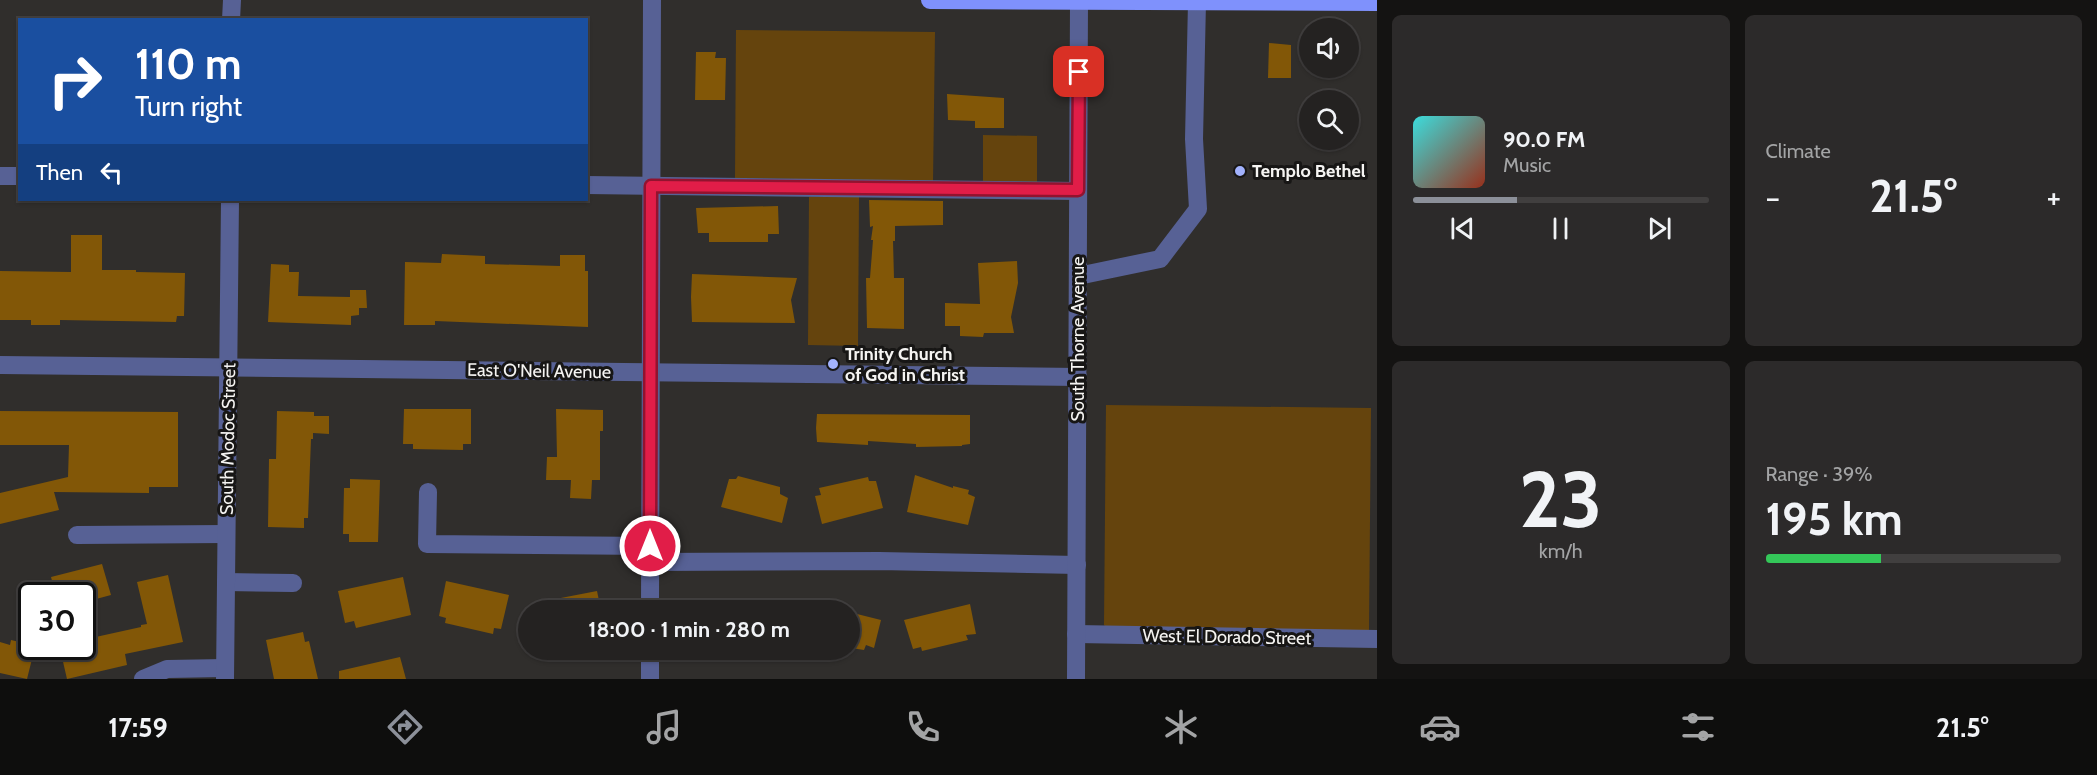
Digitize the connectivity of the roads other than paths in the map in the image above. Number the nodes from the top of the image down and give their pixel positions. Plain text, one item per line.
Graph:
1 (232, 0) edge
2 (652, 0) edge
3 (930, 0) edge
4 (1079, 1) edge
5 (1197, 2) junction
6 (1377, 2) edge
7 (231, 18) edge
8 (0, 176) edge
9 (18, 176) edge
10 (588, 185) edge
11 (651, 186) junction
12 (1078, 190) junction
13 (230, 201) edge
14 (1078, 276) junction
15 (0, 366) edge
16 (228, 368) junction
17 (651, 373) junction
18 (1078, 377) junction
19 (428, 492) dead end
20 (226, 534) junction
21 (77, 535) dead end
22 (650, 554) junction
23 (1077, 565) junction
24 (226, 582) junction
25 (293, 583) dead end
26 (650, 600) edge
27 (1076, 634) junction
28 (1377, 639) edge
29 (650, 660) edge
30 (225, 673) edge
31 (143, 679) edge
32 (650, 679) edge
33 (1076, 679) edge

1 - 7 street
2 - 11 street
3 - 4 main road
4 - 5 main road
4 - 12 street, South Thorne Avenue
5 - 6 main road
5 - 14 street
8 - 9 street
10 - 11 street
11 - 12 street
11 - 17 street
12 - 14 street, South Thorne Avenue
13 - 16 street, South Modoc Street
14 - 18 street, South Thorne Avenue
15 - 16 street, East O'Neil Avenue
16 - 17 street, East O'Neil Avenue
16 - 20 street, South Modoc Street
17 - 18 street, East O'Neil Avenue
17 - 22 street
18 - 23 street, South Thorne Avenue
19 - 22 street
20 - 21 street
20 - 24 street, South Modoc Street
22 - 23 street
22 - 26 street
23 - 27 street, South Thorne Avenue
24 - 25 street
24 - 30 street, South Modoc Street
27 - 28 street, West El Dorado Street
27 - 33 street, South Thorne Avenue
29 - 32 street
30 - 31 street

